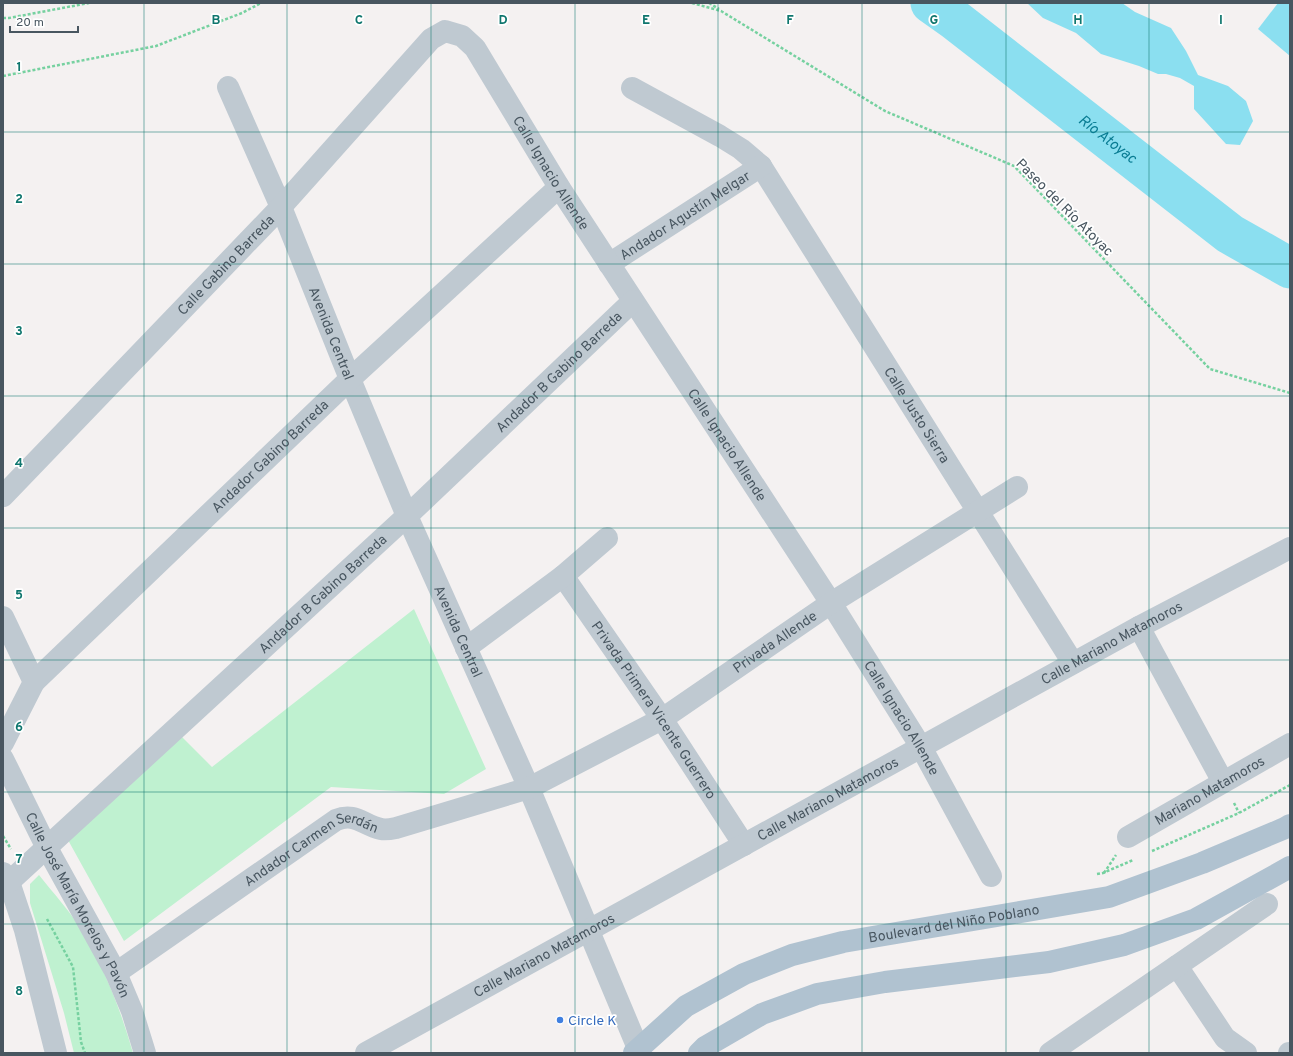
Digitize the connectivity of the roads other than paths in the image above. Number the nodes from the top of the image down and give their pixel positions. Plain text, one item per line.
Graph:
1 (445, 31) joint
2 (228, 87) dead end
3 (632, 88) dead end
4 (761, 166) junction
5 (559, 188) junction
6 (281, 207) junction
7 (609, 264) junction
8 (633, 301) junction
9 (350, 378) junction
10 (1017, 487) dead end
11 (3, 496) edge
12 (978, 511) junction
13 (407, 516) junction
14 (607, 538) dead end
15 (1290, 548) edge
16 (563, 576) junction
17 (831, 603) junction
18 (3, 617) edge
19 (1139, 627) junction
20 (466, 648) junction
21 (1073, 663) junction
22 (34, 682) junction
23 (662, 719) junction
24 (3, 743) edge
25 (1290, 744) edge
26 (921, 747) junction
27 (3, 759) edge
28 (1223, 782) junction
29 (529, 788) junction
30 (1290, 825) edge
31 (1128, 837) dead end
32 (744, 844) junction
33 (46, 848) junction
34 (1290, 867) edge
35 (991, 876) dead end
36 (6, 878) edge
37 (1267, 904) dead end
38 (588, 931) junction
39 (1177, 966) junction
40 (116, 973) junction
41 (637, 1051) edge
42 (56, 1053) edge
43 (145, 1053) edge
44 (366, 1053) edge
45 (698, 1053) edge
46 (1050, 1053) edge
47 (1246, 1053) edge

1 - 5 street, Calle Ignacio Allende
1 - 6 street, Calle Gabino Barreda
2 - 6 street, Avenida Central
3 - 4 street, Calle Justo Sierra
4 - 7 street, Andador Agustín Melgar
4 - 12 street, Calle Justo Sierra
5 - 7 street, Calle Ignacio Allende
5 - 9 street, Andador Gabino Barreda
6 - 9 street, Avenida Central
6 - 11 street, Calle Gabino Barreda
7 - 8 street, Calle Ignacio Allende
8 - 13 street, Andador B Gabino Barreda
8 - 17 street, Calle Ignacio Allende
9 - 13 street, Avenida Central
9 - 22 street, Andador Gabino Barreda
10 - 12 street, Privada Allende
12 - 17 street, Privada Allende
12 - 21 street, Calle Justo Sierra
13 - 20 street, Avenida Central
13 - 33 street, Andador B Gabino Barreda
14 - 16 street
15 - 19 street, Calle Mariano Matamoros
16 - 20 street
16 - 23 street, Privada Primera Vicente Guerrero
17 - 23 street, Privada Allende
17 - 26 street, Calle Ignacio Allende
18 - 22 street
19 - 21 street, Calle Mariano Matamoros
19 - 28 street
20 - 29 street, Avenida Central
21 - 26 street, Calle Mariano Matamoros
22 - 24 street, Andador Gabino Barreda
23 - 29 street, Privada Allende
23 - 32 street, Privada Primera Vicente Guerrero
25 - 28 street, Mariano Matamoros
26 - 32 street, Calle Mariano Matamoros
26 - 35 street, Calle Ignacio Allende
27 - 33 street, Calle José María Morelos y Pavón
28 - 31 street, Mariano Matamoros
29 - 38 street, Avenida Central
29 - 40 street, Andador Carmen Serdán
30 - 41 main road, Boulevard del Niño Poblano
32 - 38 street, Calle Mariano Matamoros
33 - 36 street, Andador B Gabino Barreda
33 - 40 street, Calle José María Morelos y Pavón
34 - 45 main road
36 - 42 street
37 - 39 street
38 - 41 street, Avenida Central
38 - 44 street, Calle Mariano Matamoros
39 - 46 street
39 - 47 street
40 - 43 street, Calle José María Morelos y Pavón

